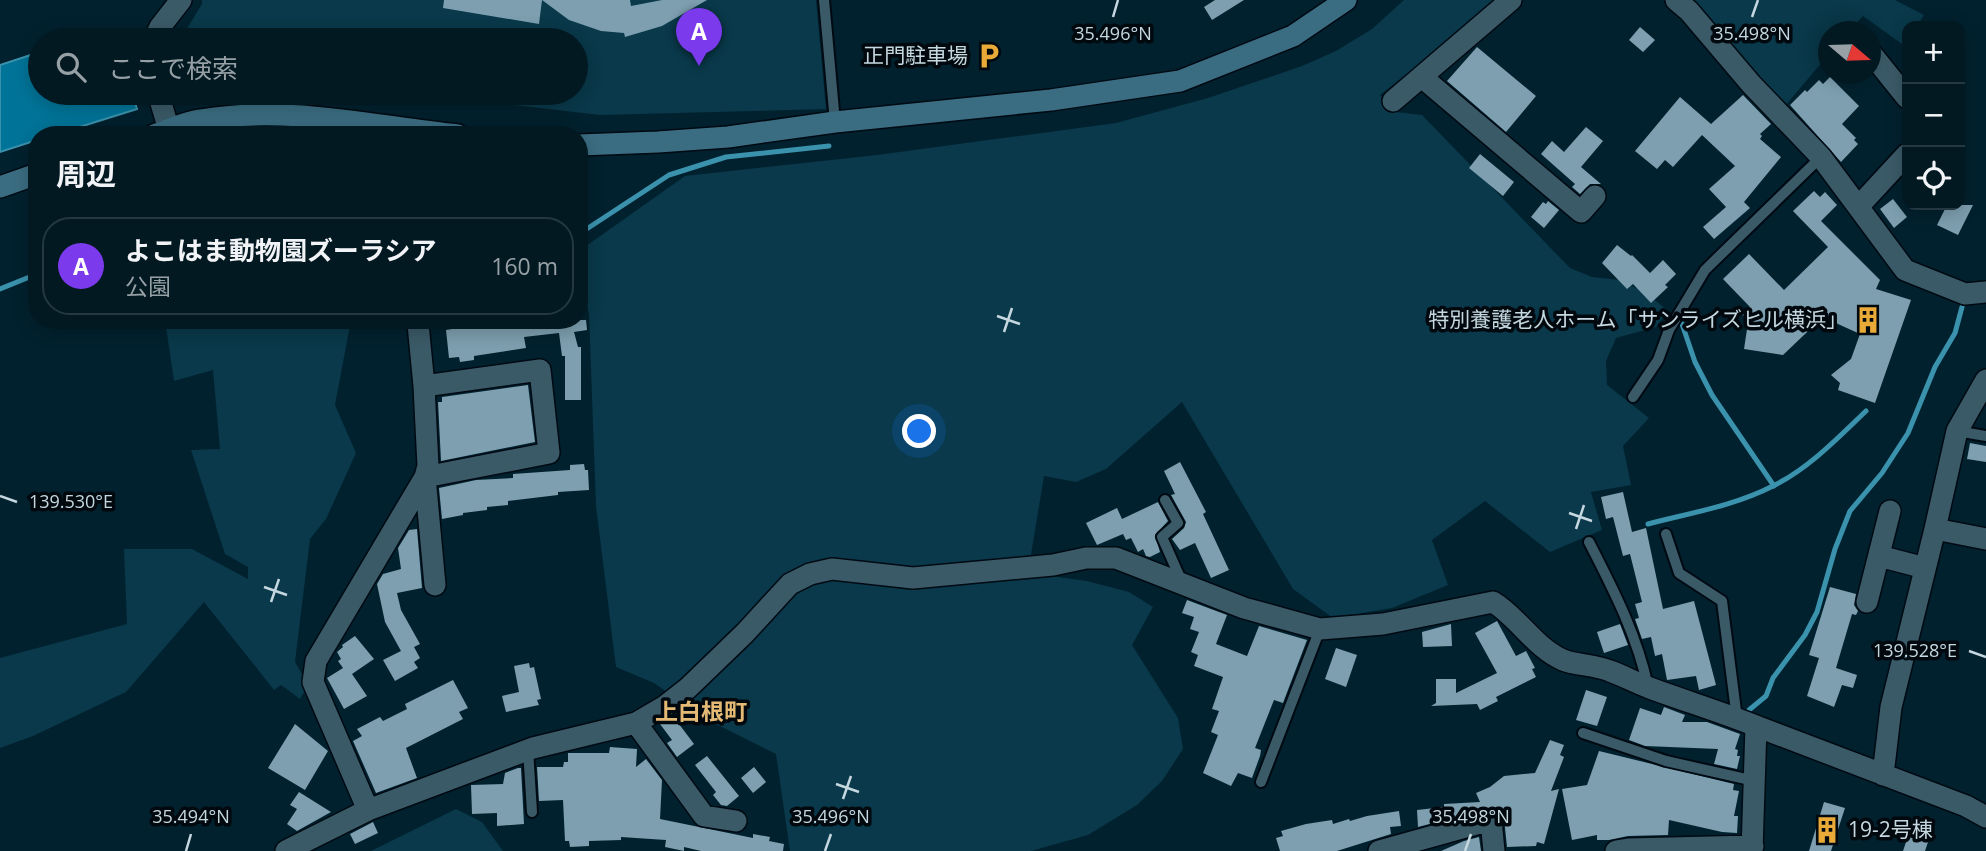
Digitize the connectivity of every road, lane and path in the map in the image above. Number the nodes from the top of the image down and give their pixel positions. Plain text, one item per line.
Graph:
1 (181, 0) edge
2 (824, 0) edge
3 (1346, 0) edge
4 (1511, 0) edge
5 (1676, 0) edge
6 (160, 28) edge
7 (1881, 57) edge
8 (1423, 78) junction
9 (1902, 90) edge
10 (1393, 101) dead end
11 (159, 105) edge
12 (835, 122) junction
13 (161, 126) edge
14 (180, 126) edge
15 (396, 126) edge
16 (588, 145) edge
17 (1821, 157) junction
18 (1902, 159) edge
19 (28, 177) edge
20 (0, 187) edge
21 (1595, 196) dead end
22 (1859, 206) junction
23 (1986, 292) edge
24 (418, 329) edge
25 (1986, 380) edge
26 (424, 386) junction
27 (1633, 397) dead end
28 (1957, 431) junction
29 (1986, 436) edge
30 (425, 477) junction
31 (1165, 500) dead end
32 (1890, 511) dead end
33 (1935, 528) junction
34 (1666, 534) dead end
35 (1986, 539) edge
36 (1589, 542) dead end
37 (1879, 556) junction
38 (1925, 568) junction
39 (1181, 582) junction
40 (435, 585) dead end
41 (1867, 602) dead end
42 (1320, 629) junction
43 (1648, 687) junction
44 (1747, 722) junction
45 (636, 723) junction
46 (1583, 733) dead end
47 (528, 750) junction
48 (1883, 775) junction
49 (1755, 781) junction
50 (1261, 782) dead end
51 (368, 810) junction
52 (532, 812) dead end
53 (1986, 817) edge
54 (736, 821) dead end
55 (1752, 848) edge
56 (286, 851) edge
57 (1380, 851) edge
58 (1494, 851) edge
59 (1616, 851) edge

1 - 6 street
2 - 12 lane
3 - 12 street
4 - 8 street
5 - 17 street
7 - 9 street
8 - 10 street
8 - 21 street
11 - 13 street
12 - 16 street
14 - 15 street
17 - 22 street
17 - 27 lane
18 - 22 street
19 - 20 street
22 - 23 street
24 - 26 street
25 - 28 street
26 - 30 street
26 - 30 street
28 - 29 lane
28 - 33 street
30 - 40 street
30 - 51 street
31 - 39 lane
32 - 37 street
33 - 35 street
33 - 38 street
34 - 44 lane
36 - 43 lane
37 - 38 street
37 - 41 street
38 - 48 street
39 - 42 street
39 - 45 street
42 - 43 street
42 - 50 lane
43 - 44 street
44 - 48 street
44 - 49 street
45 - 47 street
45 - 54 street
46 - 49 lane
47 - 51 street
47 - 52 lane
48 - 53 street
49 - 55 street
51 - 56 street
55 - 59 street
57 - 58 street

